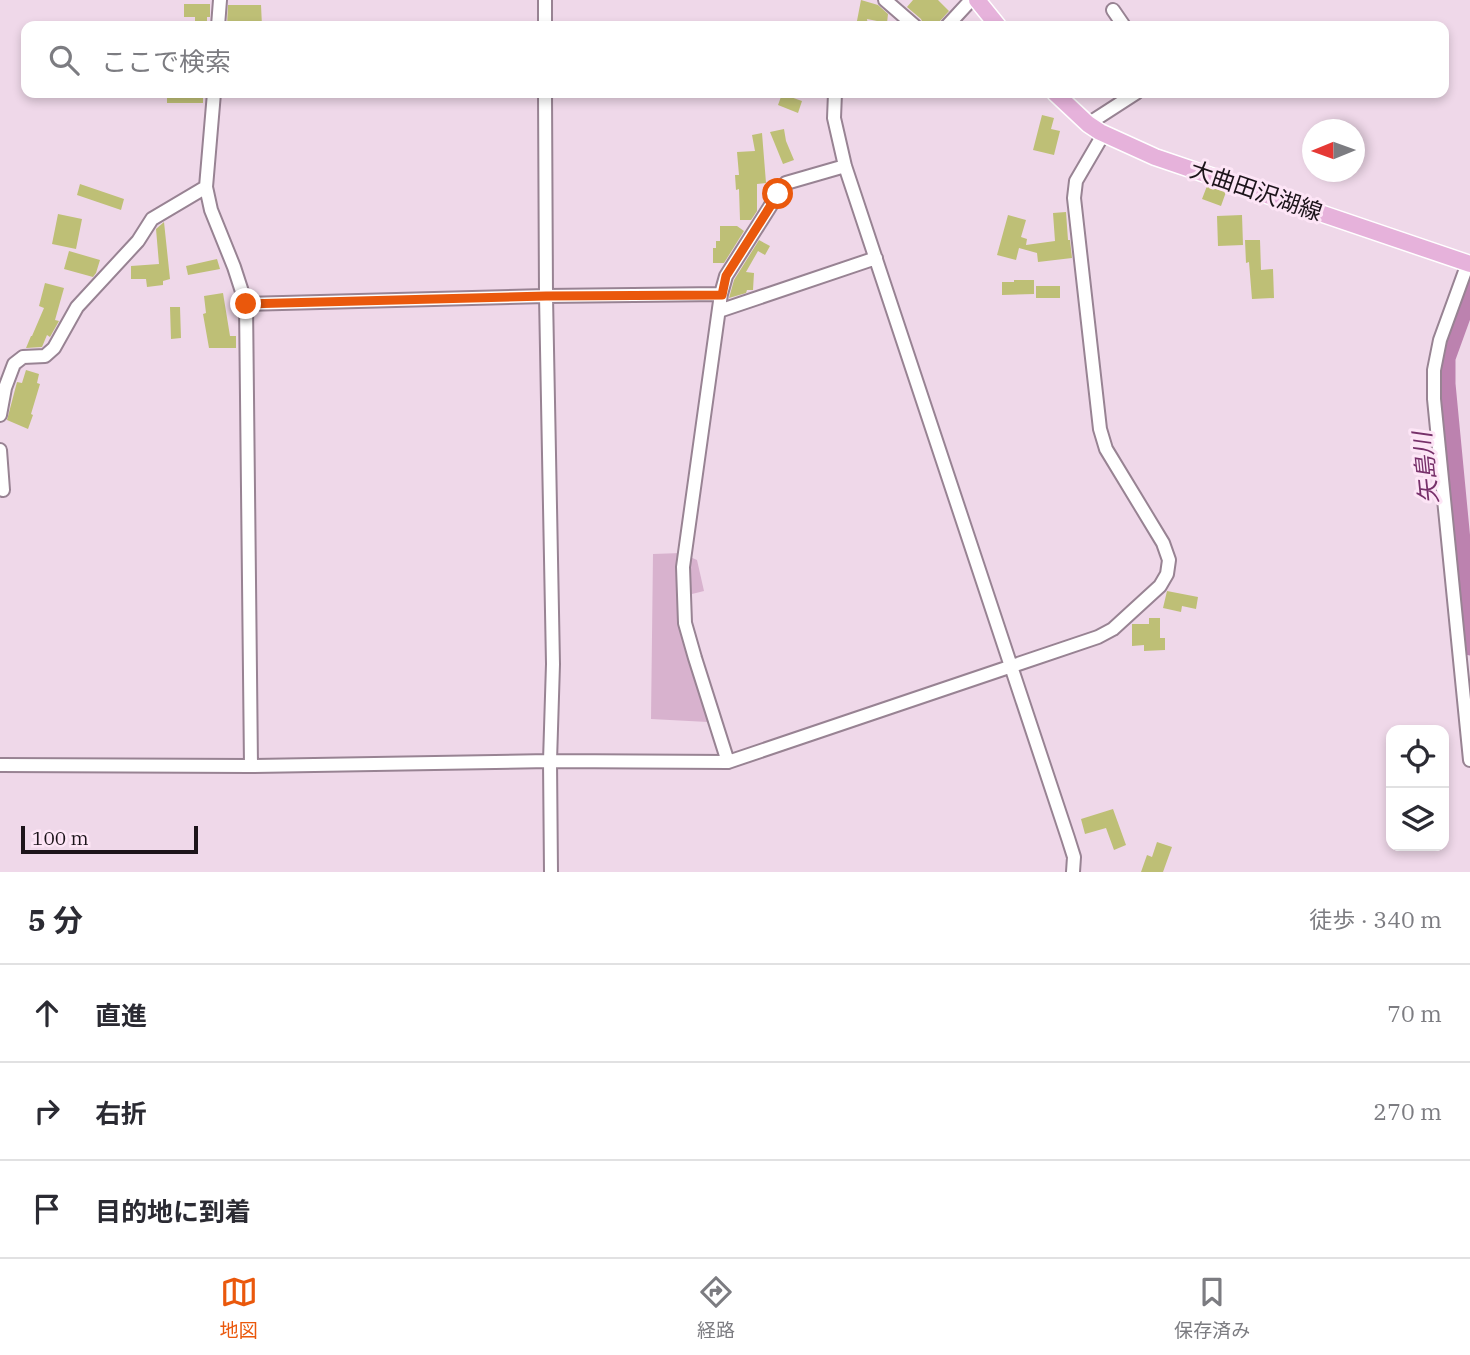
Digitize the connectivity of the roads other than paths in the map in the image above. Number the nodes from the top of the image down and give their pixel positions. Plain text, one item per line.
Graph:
1 (220, 0) edge
2 (545, 0) edge
3 (885, 0) edge
4 (971, 0) edge
5 (977, 0) edge
6 (1113, 10) dead end
7 (218, 21) edge
8 (545, 21) edge
9 (909, 21) edge
10 (952, 21) edge
11 (994, 21) edge
12 (1121, 21) edge
13 (214, 98) edge
14 (545, 98) edge
15 (835, 98) edge
16 (1060, 98) edge
17 (1128, 98) edge
18 (1088, 124) junction
19 (1104, 133) junction
20 (845, 166) junction
21 (206, 187) junction
22 (876, 258) junction
23 (1469, 263) edge
24 (722, 295) junction
25 (546, 296) junction
26 (246, 304) junction
27 (719, 311) junction
28 (0, 415) edge
29 (0, 450) edge
30 (3, 490) dead end
31 (1012, 667) junction
32 (1470, 760) edge
33 (550, 761) junction
34 (728, 762) junction
35 (0, 765) edge
36 (251, 766) junction
37 (551, 872) edge
38 (1073, 872) edge

1 - 7 street
2 - 8 street
3 - 9 street
4 - 10 street
5 - 11 main road
6 - 12 street
13 - 21 street
14 - 25 street
15 - 20 street
16 - 18 main road, 大曲田沢湖線
17 - 18 street
18 - 19 main road, 大曲田沢湖線
19 - 23 main road, 大曲田沢湖線
19 - 31 street
20 - 22 street
20 - 24 street
21 - 26 street
21 - 28 street
22 - 27 street
22 - 31 street
23 - 32 street
24 - 25 street
24 - 27 street
25 - 26 street
25 - 33 street
26 - 36 street
27 - 34 street
29 - 30 street
31 - 34 street
31 - 38 street
33 - 34 street
33 - 36 street
33 - 37 street
35 - 36 street

